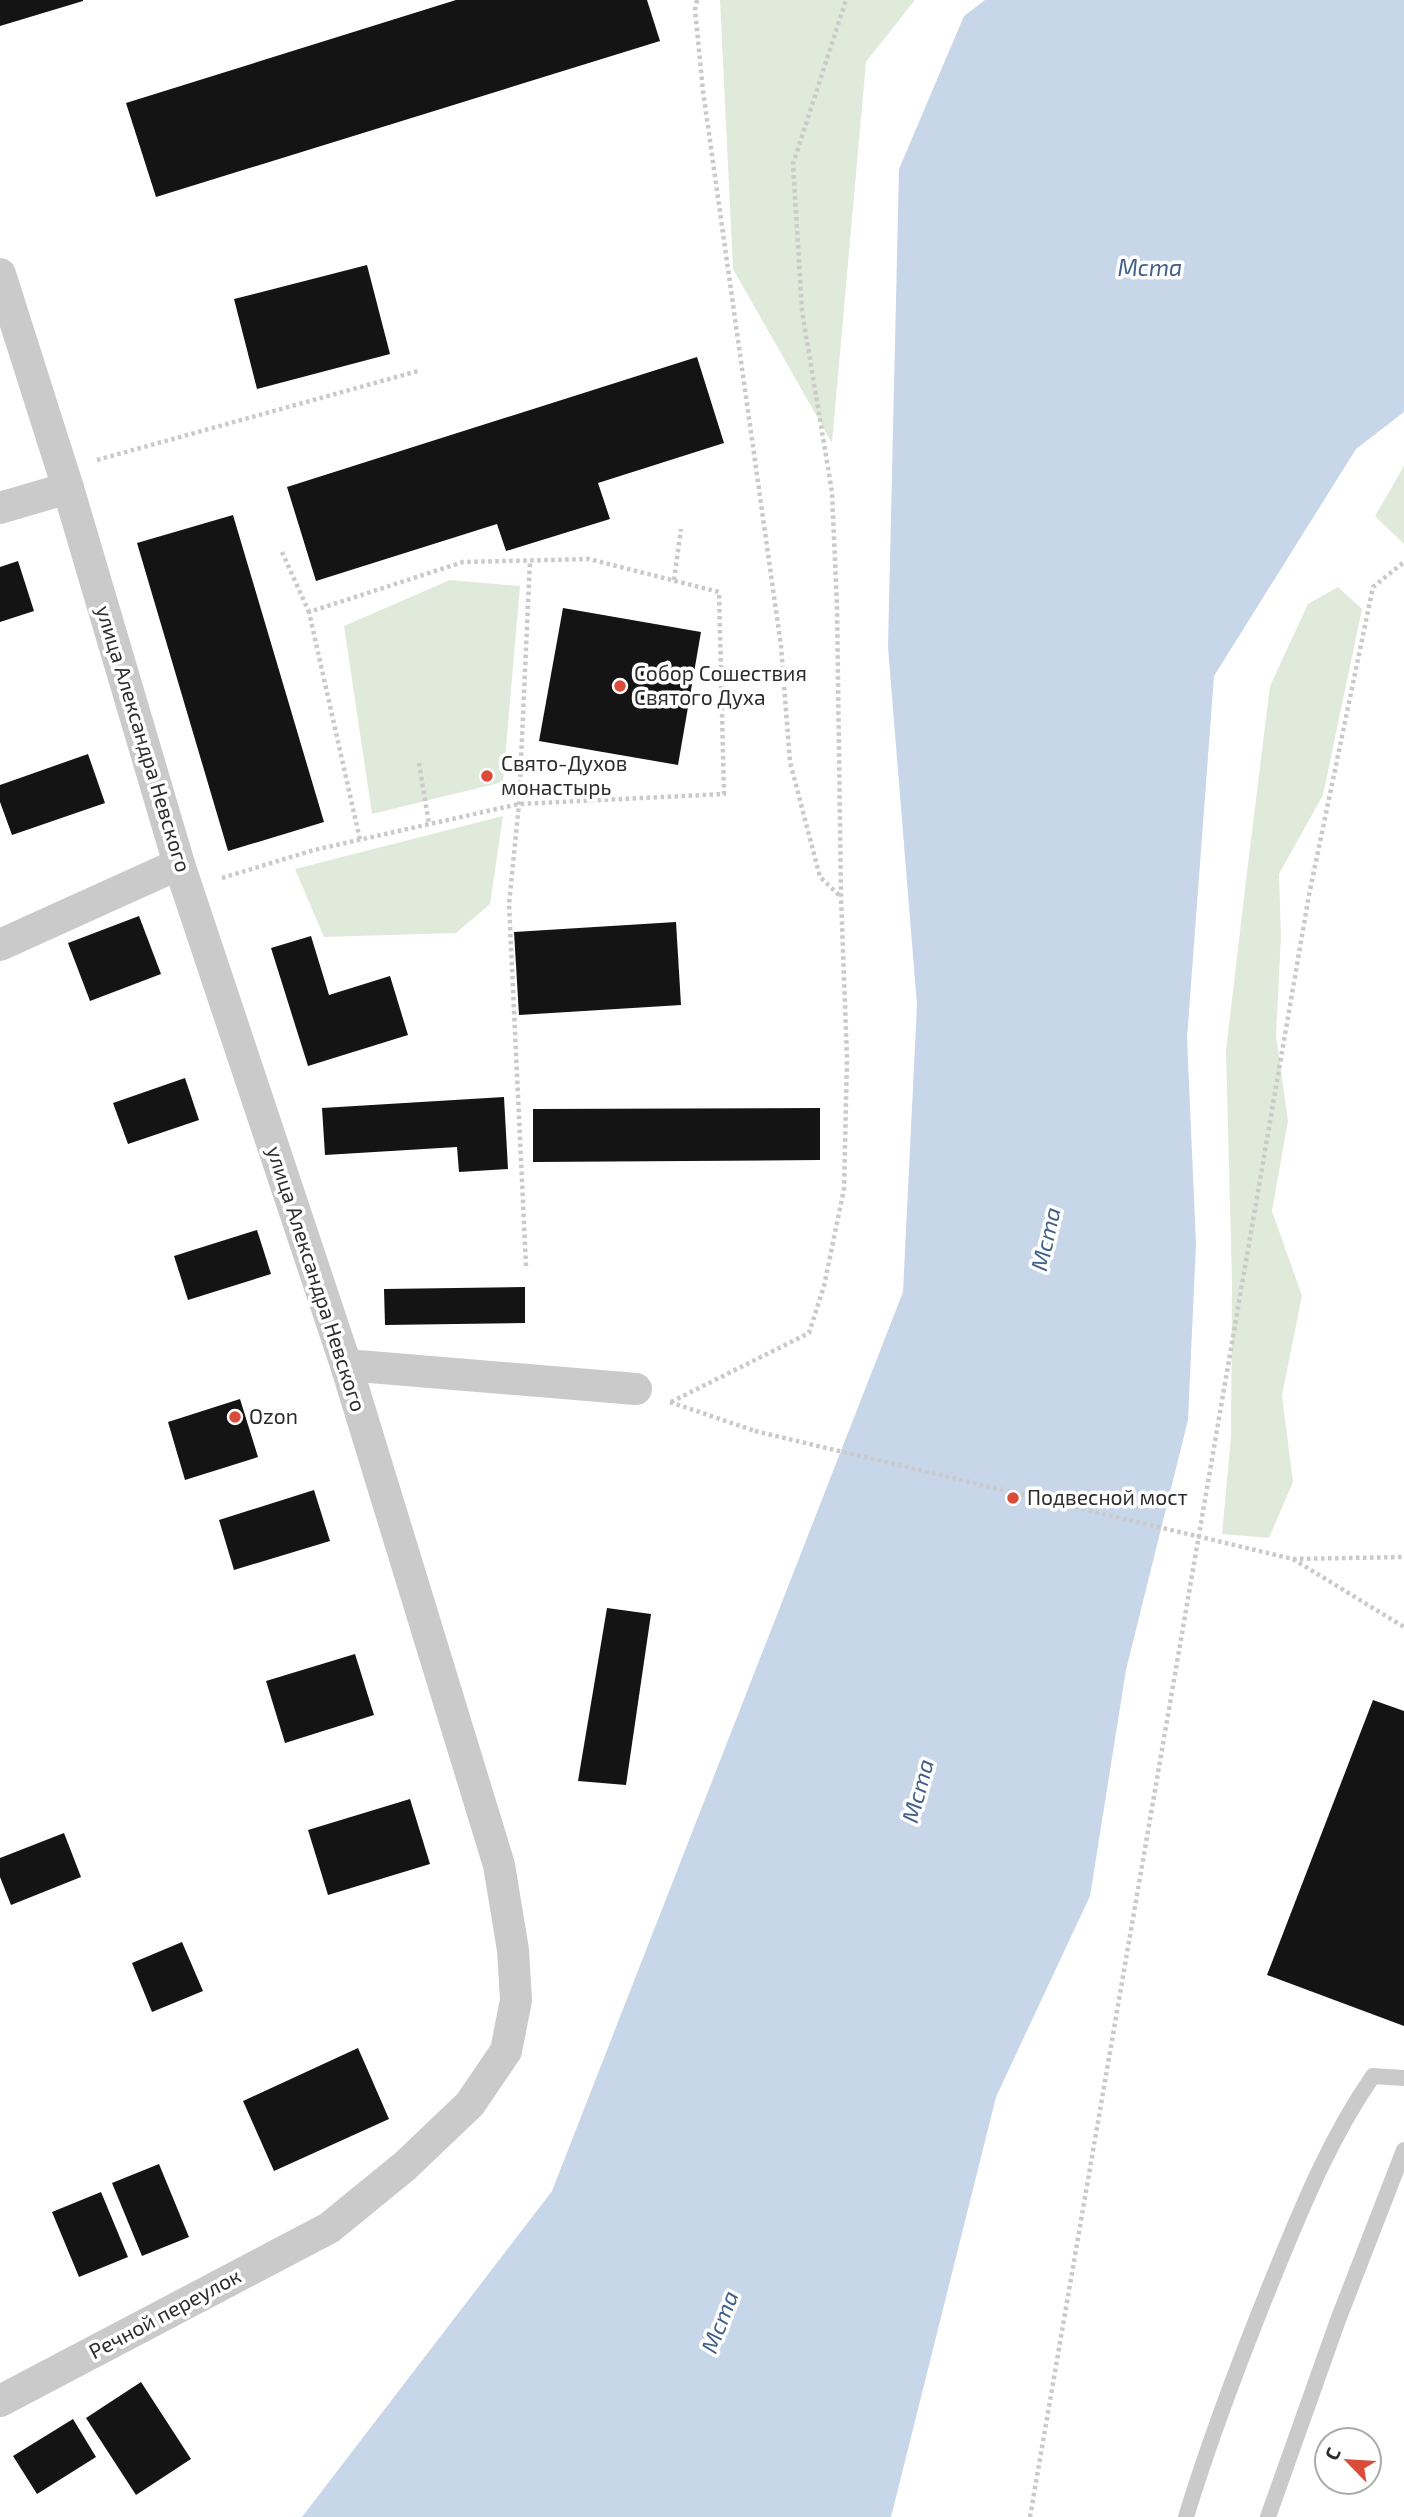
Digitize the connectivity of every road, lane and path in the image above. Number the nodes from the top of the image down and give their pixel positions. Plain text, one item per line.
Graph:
1 (697, 0) edge
2 (846, 0) edge
3 (0, 274) edge
4 (418, 371) dead end
5 (65, 479) junction
6 (0, 508) edge
7 (681, 529) dead end
8 (282, 552) dead end
9 (530, 560) junction
10 (1404, 562) edge
11 (674, 580) junction
12 (309, 612) junction
13 (419, 763) dead end
14 (519, 804) junction
15 (429, 824) junction
16 (360, 840) junction
17 (183, 876) junction
18 (841, 897) junction
19 (0, 945) edge
20 (526, 1266) dead end
21 (346, 1365) junction
22 (636, 1389) joint
23 (670, 1402) junction
24 (1404, 1557) edge
25 (1293, 1559) junction
26 (1404, 1627) edge
27 (1404, 2078) edge
28 (1404, 2150) edge
29 (329, 2228) joint
30 (0, 2401) edge
31 (1030, 2517) edge
32 (1186, 2517) edge
33 (1268, 2517) edge

1 - 18 path
2 - 18 path
3 - 5 street, улица Александра Невского
4 - 5 path
5 - 6 street
5 - 17 street, улица Александра Невского
7 - 11 path
8 - 12 path
9 - 11 path
9 - 12 path
9 - 14 path
10 - 31 path
11 - 14 path
12 - 16 path
13 - 15 path
14 - 15 path
14 - 20 path
15 - 16 path
16 - 17 path
17 - 19 street
17 - 21 street, улица Александра Невского
18 - 23 path
21 - 22 street
21 - 29 street, улица Александра Невского
22 - 23 path
23 - 25 path, bridge
24 - 25 path
25 - 26 path
27 - 32 lane
28 - 33 lane
29 - 30 street, Речной переулок

